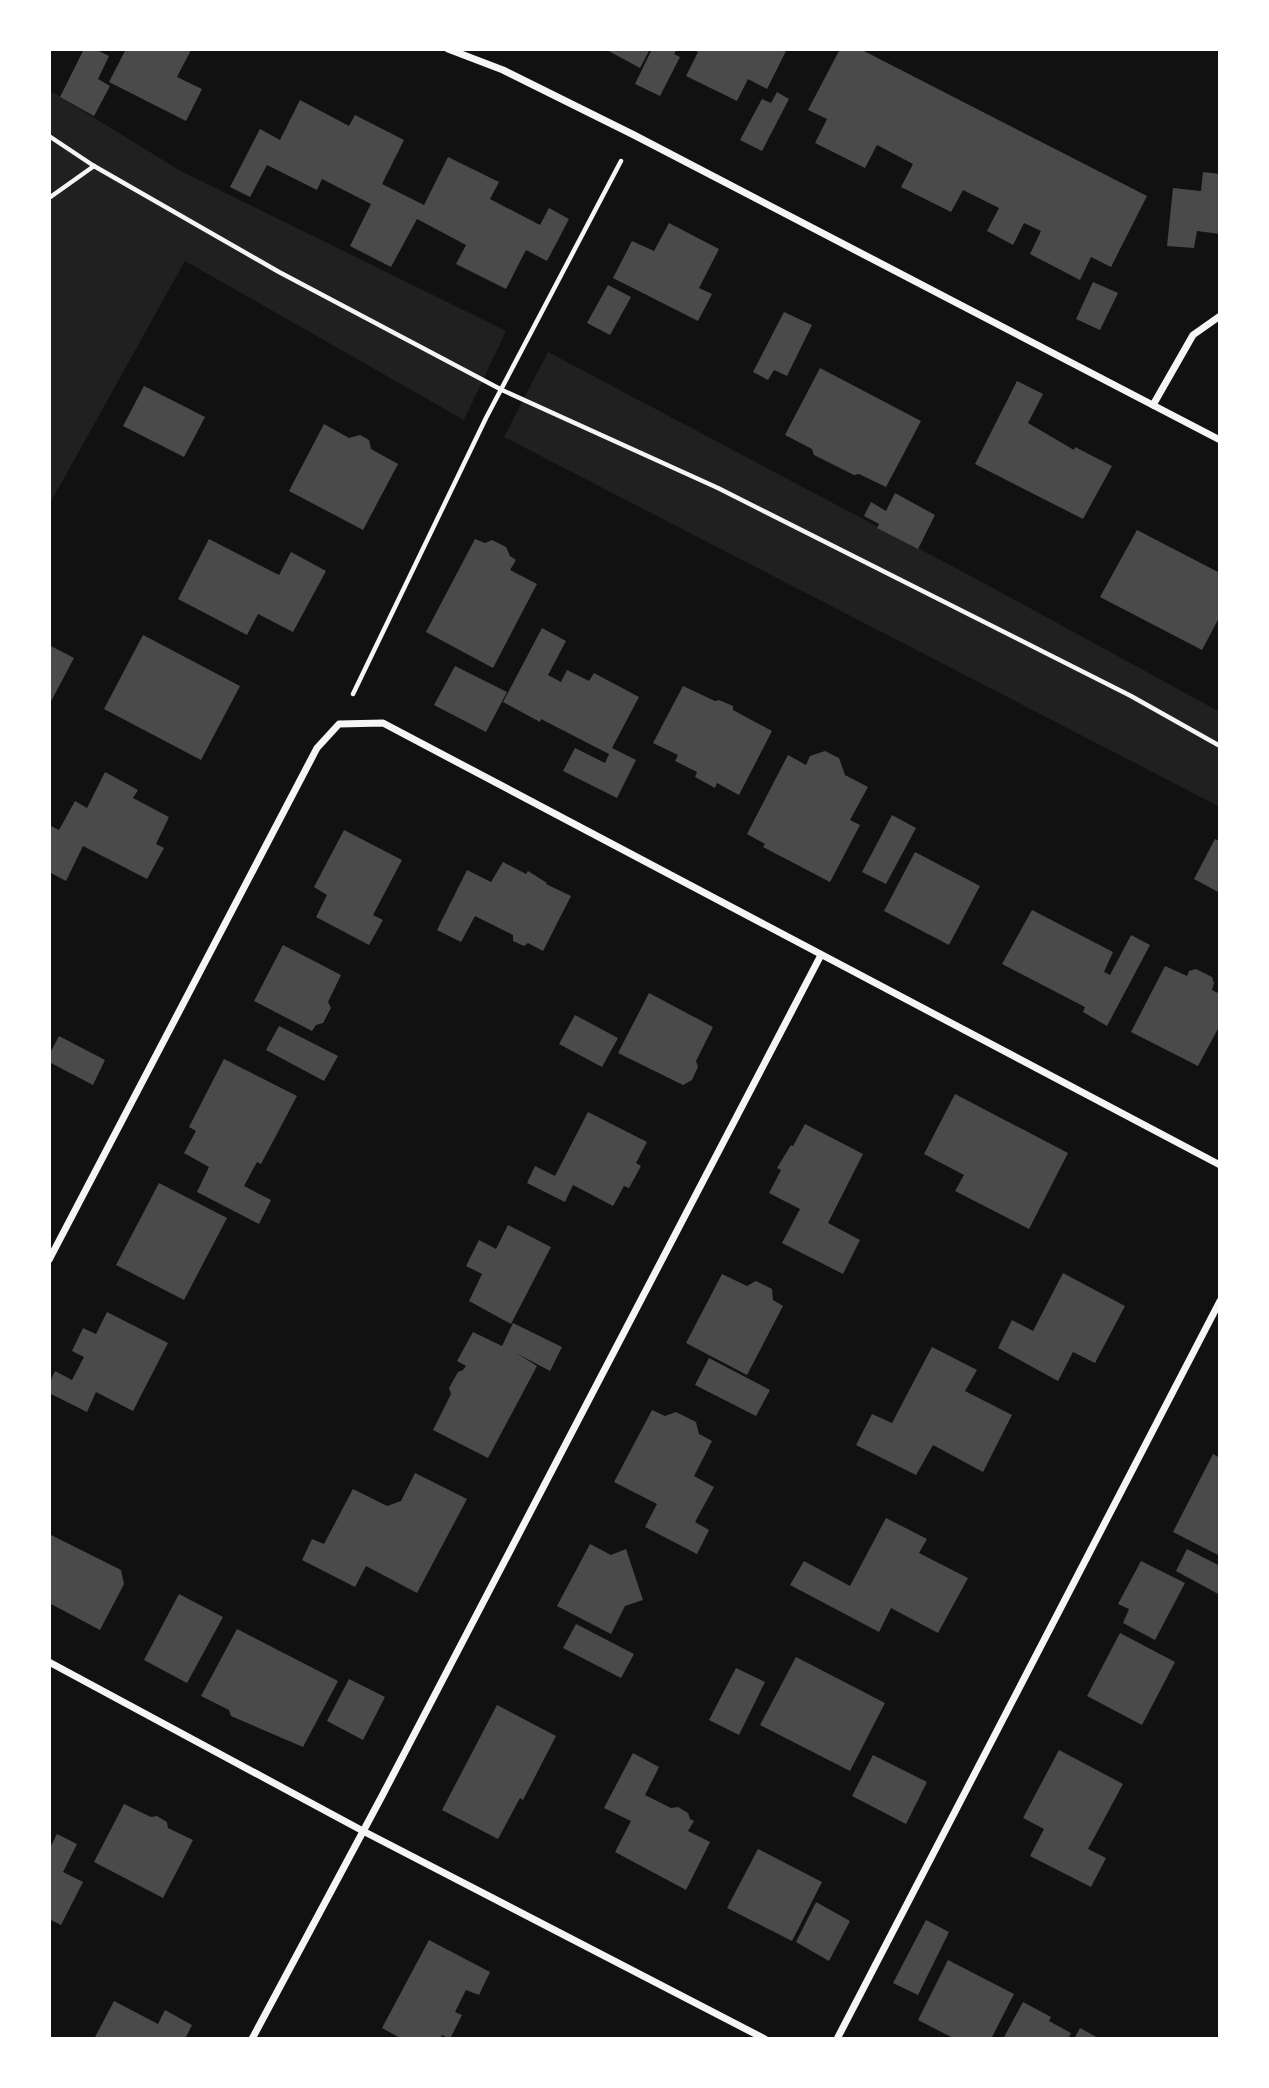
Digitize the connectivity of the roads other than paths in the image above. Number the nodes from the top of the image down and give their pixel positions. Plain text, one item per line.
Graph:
1 (448, 49) edge
2 (1220, 316) edge
3 (1153, 405) junction
4 (1220, 440) edge
5 (821, 955) junction
6 (1220, 1165) edge
7 (49, 1260) edge
8 (1220, 1301) edge
9 (49, 1662) edge
10 (363, 1831) junction
11 (253, 2039) edge
12 (765, 2039) edge
13 (837, 2039) edge

1 - 3 street
2 - 3 street
3 - 4 street
5 - 6 street
5 - 7 street
5 - 10 street
8 - 13 street
9 - 10 street
10 - 11 street
10 - 12 street

